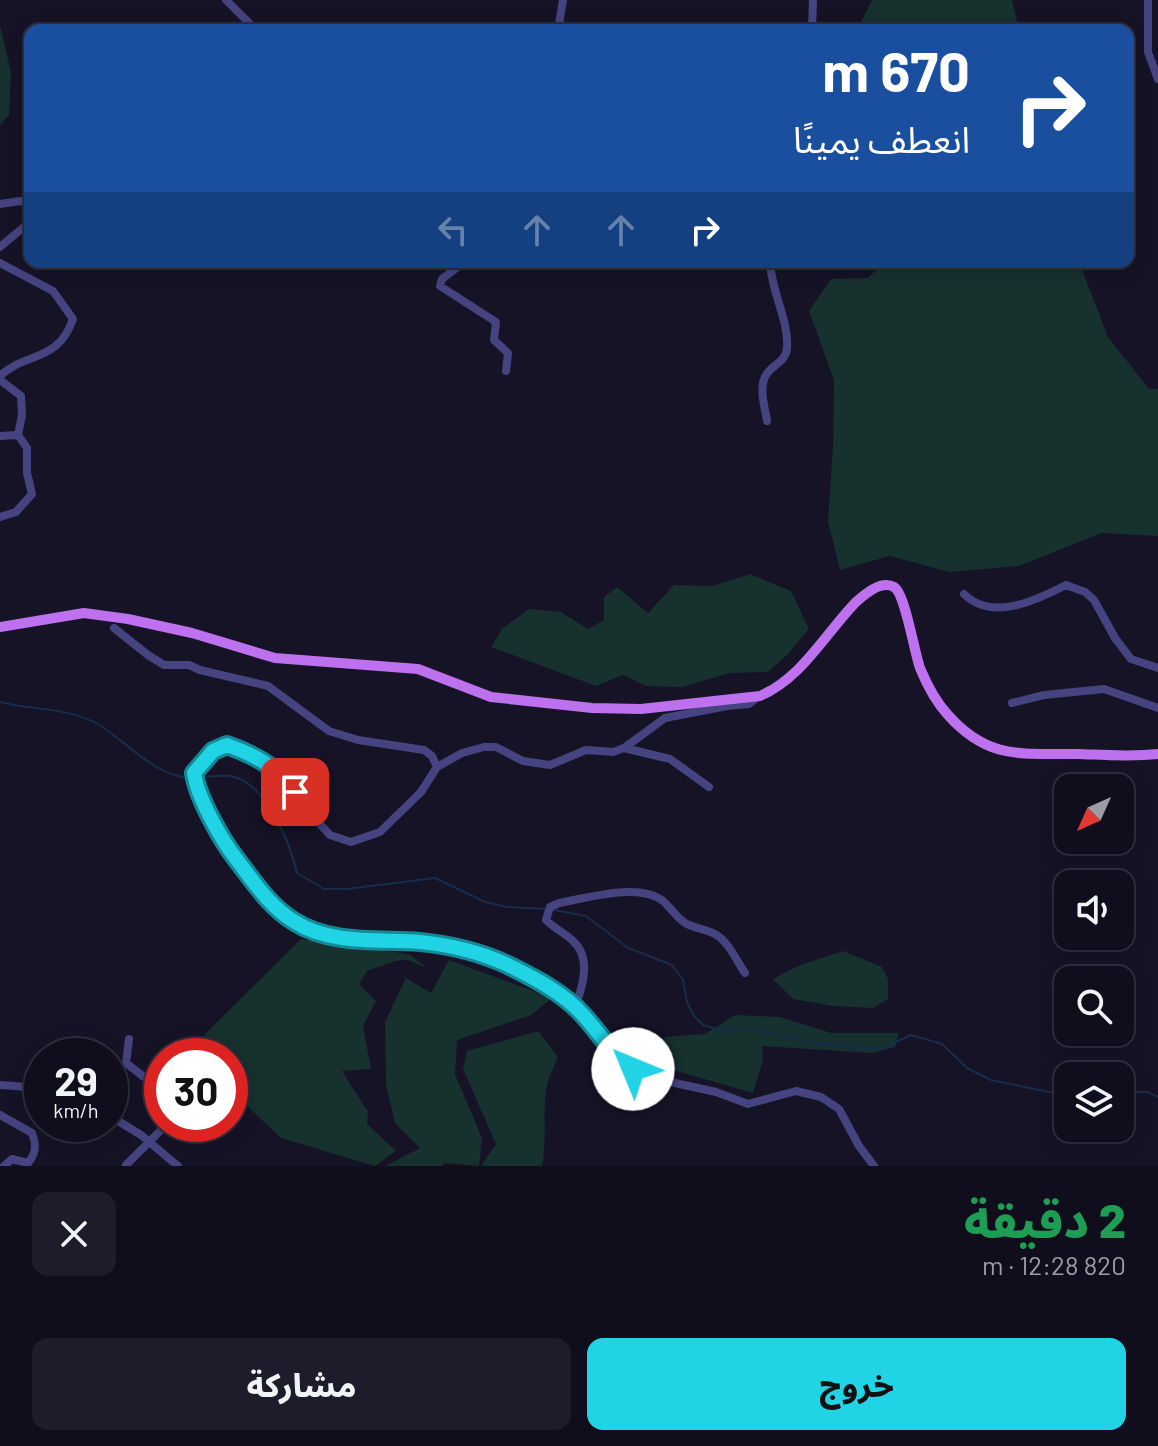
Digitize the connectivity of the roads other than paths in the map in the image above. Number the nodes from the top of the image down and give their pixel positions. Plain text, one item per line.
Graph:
1 (226, 0) edge
2 (563, 0) edge
3 (813, 0) edge
4 (1148, 0) edge
5 (249, 24) edge
6 (559, 24) edge
7 (812, 24) edge
8 (1158, 79) edge
9 (24, 202) edge
10 (0, 204) edge
11 (24, 227) edge
12 (0, 247) edge
13 (0, 263) edge
14 (456, 268) edge
15 (771, 268) edge
16 (506, 371) dead end
17 (0, 378) edge
18 (767, 421) dead end
19 (18, 435) junction
20 (0, 436) edge
21 (0, 517) edge
22 (964, 594) dead end
23 (0, 619) edge
24 (14, 625) junction
25 (0, 627) edge
26 (114, 628) dead end
27 (1158, 668) edge
28 (760, 696) junction
29 (1012, 703) dead end
30 (1158, 708) edge
31 (624, 748) junction
32 (1158, 754) edge
33 (437, 767) junction
34 (709, 787) dead end
35 (745, 973) dead end
36 (575, 1007) junction
37 (129, 1039) dead end
38 (144, 1077) edge
39 (0, 1085) edge
40 (24, 1087) edge
41 (0, 1115) edge
42 (148, 1142) edge
43 (150, 1142) edge
44 (167, 1158) junction
45 (126, 1165) edge
46 (4, 1166) edge
47 (159, 1166) edge
48 (178, 1166) edge
49 (874, 1166) edge

1 - 5 street
2 - 6 street
3 - 7 street
4 - 8 street
9 - 10 street
11 - 12 street
13 - 17 street
14 - 16 street
15 - 18 street
17 - 19 street
19 - 20 street
19 - 21 street
22 - 27 street
23 - 24 street
24 - 25 main road
24 - 28 main road
26 - 33 street
28 - 31 street
28 - 32 main road
29 - 30 street
31 - 33 street
31 - 34 street
33 - 36 street
35 - 36 street
36 - 49 street
37 - 38 street
39 - 40 street
41 - 46 street
42 - 45 street
43 - 44 street
44 - 47 street
44 - 48 street

